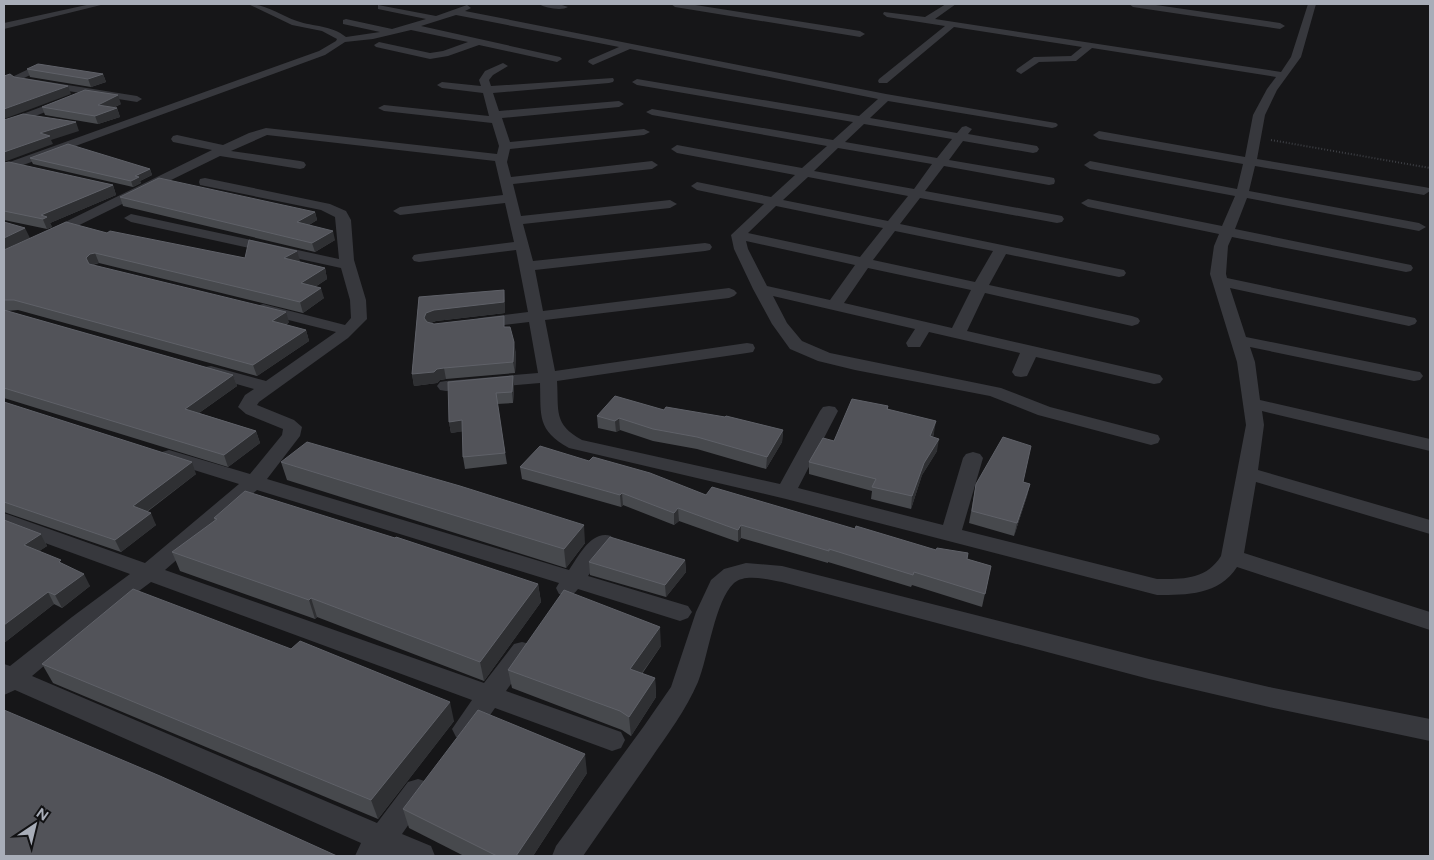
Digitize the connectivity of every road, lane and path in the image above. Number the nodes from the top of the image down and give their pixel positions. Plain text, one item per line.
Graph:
1 (75, 4) edge
2 (97, 4) edge
3 (252, 4) edge
4 (464, 4) edge
5 (543, 4) edge
6 (674, 4) edge
7 (952, 4) edge
8 (1133, 4) edge
9 (1312, 4) edge
10 (381, 7) dead end
11 (564, 7) dead end
12 (665, 8) dead end
13 (749, 8) dead end
14 (294, 11) dead end
15 (455, 12) junction
16 (737, 14) junction
17 (887, 14) dead end
18 (280, 16) junction
19 (435, 18) junction
20 (814, 18) dead end
21 (725, 20) dead end
22 (927, 20) junction
23 (4, 21) edge
24 (346, 22) dead end
25 (518, 24) junction
26 (802, 24) junction
27 (952, 25) junction
28 (4, 26) edge
29 (1280, 26) dead end
30 (411, 27) junction
31 (790, 31) dead end
32 (393, 32) junction
33 (860, 34) dead end
34 (341, 40) junction
35 (478, 41) junction
36 (379, 45) dead end
37 (627, 46) junction
38 (1089, 46) junction
39 (557, 59) dead end
40 (593, 62) dead end
41 (503, 66) dead end
42 (39, 67) edge
43 (1021, 71) dead end
44 (1283, 75) junction
45 (609, 80) dead end
46 (696, 80) dead end
47 (883, 81) dead end
48 (637, 82) dead end
49 (442, 86) dead end
50 (487, 90) junction
51 (681, 90) junction
52 (91, 92) junction
53 (777, 94) dead end
54 (886, 97) junction
55 (137, 99) dead end
56 (619, 104) dead end
57 (765, 104) junction
58 (384, 108) dead end
59 (652, 112) dead end
60 (4, 113) edge
61 (981, 113) junction
62 (24, 117) junction
63 (495, 118) junction
64 (44, 120) edge
65 (860, 120) junction
66 (4, 125) edge
67 (1052, 125) dead end
68 (736, 127) junction
69 (644, 132) dead end
70 (1099, 135) dead end
71 (959, 137) junction
72 (721, 138) dead end
73 (1256, 138) junction
74 (177, 139) dead end
75 (834, 144) junction
76 (676, 148) dead end
77 (1033, 149) dead end
78 (221, 150) junction
79 (503, 152) junction
80 (1248, 161) junction
81 (11, 162) edge
82 (942, 163) junction
83 (300, 165) dead end
84 (652, 165) dead end
85 (1090, 165) dead end
86 (1430, 168) edge
87 (36, 170) edge
88 (804, 173) junction
89 (507, 181) junction
90 (1049, 181) dead end
91 (205, 182) dead end
92 (697, 186) dead end
93 (114, 189) edge
94 (1424, 191) dead end
95 (133, 193) junction
96 (918, 194) junction
97 (1242, 194) junction
98 (511, 198) junction
99 (773, 202) junction
100 (1088, 203) dead end
101 (670, 204) dead end
102 (400, 211) dead end
103 (131, 218) dead end
104 (1056, 219) dead end
105 (516, 221) junction
106 (892, 226) junction
107 (1419, 227) dead end
108 (30, 231) dead end
109 (1227, 232) junction
110 (738, 235) junction
111 (48, 236) junction
112 (521, 245) junction
113 (705, 247) dead end
114 (1002, 249) junction
115 (4, 258) edge
116 (419, 258) dead end
117 (864, 262) junction
118 (348, 266) junction
119 (528, 266) junction
120 (1406, 268) dead end
121 (1119, 273) dead end
122 (1220, 281) junction
123 (980, 288) junction
124 (761, 289) junction
125 (729, 293) dead end
126 (834, 306) junction
127 (252, 307) edge
128 (536, 317) junction
129 (1132, 321) dead end
130 (1409, 321) dead end
131 (463, 325) edge
132 (925, 326) junction
133 (347, 330) junction
134 (957, 334) junction
135 (1238, 340) junction
136 (914, 343) dead end
137 (747, 348) dead end
138 (1030, 350) junction
139 (192, 366) edge
140 (1021, 372) dead end
141 (1414, 376) dead end
142 (548, 377) junction
143 (1154, 379) dead end
144 (446, 386) edge
145 (267, 387) junction
146 (1251, 403) junction
147 (829, 411) dead end
148 (1151, 439) dead end
149 (1430, 445) edge
150 (152, 451) edge
151 (973, 458) dead end
152 (1247, 472) junction
153 (253, 483) junction
154 (786, 492) junction
155 (4, 520) edge
156 (1430, 527) edge
157 (951, 534) junction
158 (603, 541) dead end
159 (1232, 557) junction
160 (1082, 568) joint
161 (148, 572) junction
162 (573, 578) junction
163 (1123, 578) joint
164 (557, 602) edge
165 (680, 612) dead end
166 (1430, 621) edge
167 (535, 633) edge
168 (7, 679) edge
169 (491, 695) junction
170 (1430, 730) edge
171 (612, 740) dead end
172 (450, 748) edge
173 (433, 771) edge
174 (375, 847) edge
175 (421, 856) edge
176 (566, 856) edge

1 - 23 street
2 - 28 street
3 - 18 street
4 - 15 street
5 - 11 street
6 - 12 street
6 - 16 street
7 - 22 street
8 - 29 street
9 - 44 street
10 - 19 street
13 - 16 street
14 - 18 street
15 - 19 street
15 - 25 street
16 - 21 street
16 - 26 street
17 - 22 street
18 - 34 street
19 - 30 street
20 - 26 street
22 - 27 street
24 - 32 street
25 - 35 street
25 - 37 street
26 - 31 street
26 - 33 street
27 - 38 street
27 - 47 street
30 - 32 street
30 - 35 street
32 - 34 street
34 - 81 street
35 - 36 street
35 - 39 street
37 - 40 street
37 - 54 street
38 - 43 street
38 - 44 street
41 - 50 street
42 - 52 street
44 - 73 street
45 - 50 street
46 - 51 street
48 - 51 street
49 - 50 street
50 - 63 street
51 - 57 street
52 - 55 street
52 - 62 street
53 - 57 street
54 - 61 street
54 - 65 street
56 - 63 street
57 - 65 street
57 - 68 street
58 - 63 street
59 - 68 street
60 - 62 street
61 - 67 street
61 - 71 street
62 - 64 street
62 - 66 street
63 - 79 street
65 - 71 street
65 - 75 street
68 - 72 street
68 - 75 street
69 - 79 street
70 - 80 street
71 - 77 street
71 - 82 street
73 - 80 street
73 - 86 path
74 - 78 street
75 - 82 street
75 - 88 street
76 - 88 street
78 - 79 street
78 - 83 street
78 - 95 street
79 - 89 street
80 - 94 street
80 - 97 street
81 - 87 street
82 - 90 street
82 - 96 street
84 - 89 street
85 - 97 street
88 - 96 street
88 - 99 street
89 - 98 street
91 - 118 street
92 - 99 street
93 - 95 street
95 - 111 street
96 - 104 street
96 - 106 street
97 - 107 street
97 - 109 street
98 - 102 street
98 - 105 street
99 - 106 street
99 - 110 street
100 - 109 street
101 - 105 street
103 - 118 street
105 - 112 street
106 - 114 street
106 - 117 street
108 - 111 street
109 - 120 street
109 - 122 street
110 - 117 street
110 - 124 street
111 - 115 street
112 - 116 street
112 - 119 street
113 - 119 street
114 - 121 street
114 - 123 street
117 - 123 street
117 - 126 street
118 - 133 street
119 - 128 street
122 - 130 street
122 - 135 street
123 - 129 street
123 - 134 street
124 - 126 street
124 - 148 street
125 - 128 street
126 - 132 street
127 - 133 street
128 - 131 street
128 - 142 street
132 - 134 street
132 - 136 street
133 - 145 street
134 - 138 street
135 - 141 street
135 - 146 street
137 - 142 street
138 - 140 street
138 - 143 street
139 - 145 street
142 - 144 street
142 - 154 street
145 - 153 street
146 - 149 street
146 - 152 street
147 - 154 street
150 - 153 street
151 - 157 street
152 - 156 street
152 - 159 street
153 - 161 street
153 - 162 street
154 - 157 street
155 - 161 street
157 - 160 street
158 - 162 street
159 - 163 street
159 - 166 street
160 - 163 street
161 - 168 street
161 - 169 street
162 - 164 street
162 - 165 street
167 - 169 street
168 - 174 street
169 - 171 street
169 - 172 street
170 - 176 street
173 - 174 street
174 - 175 street

